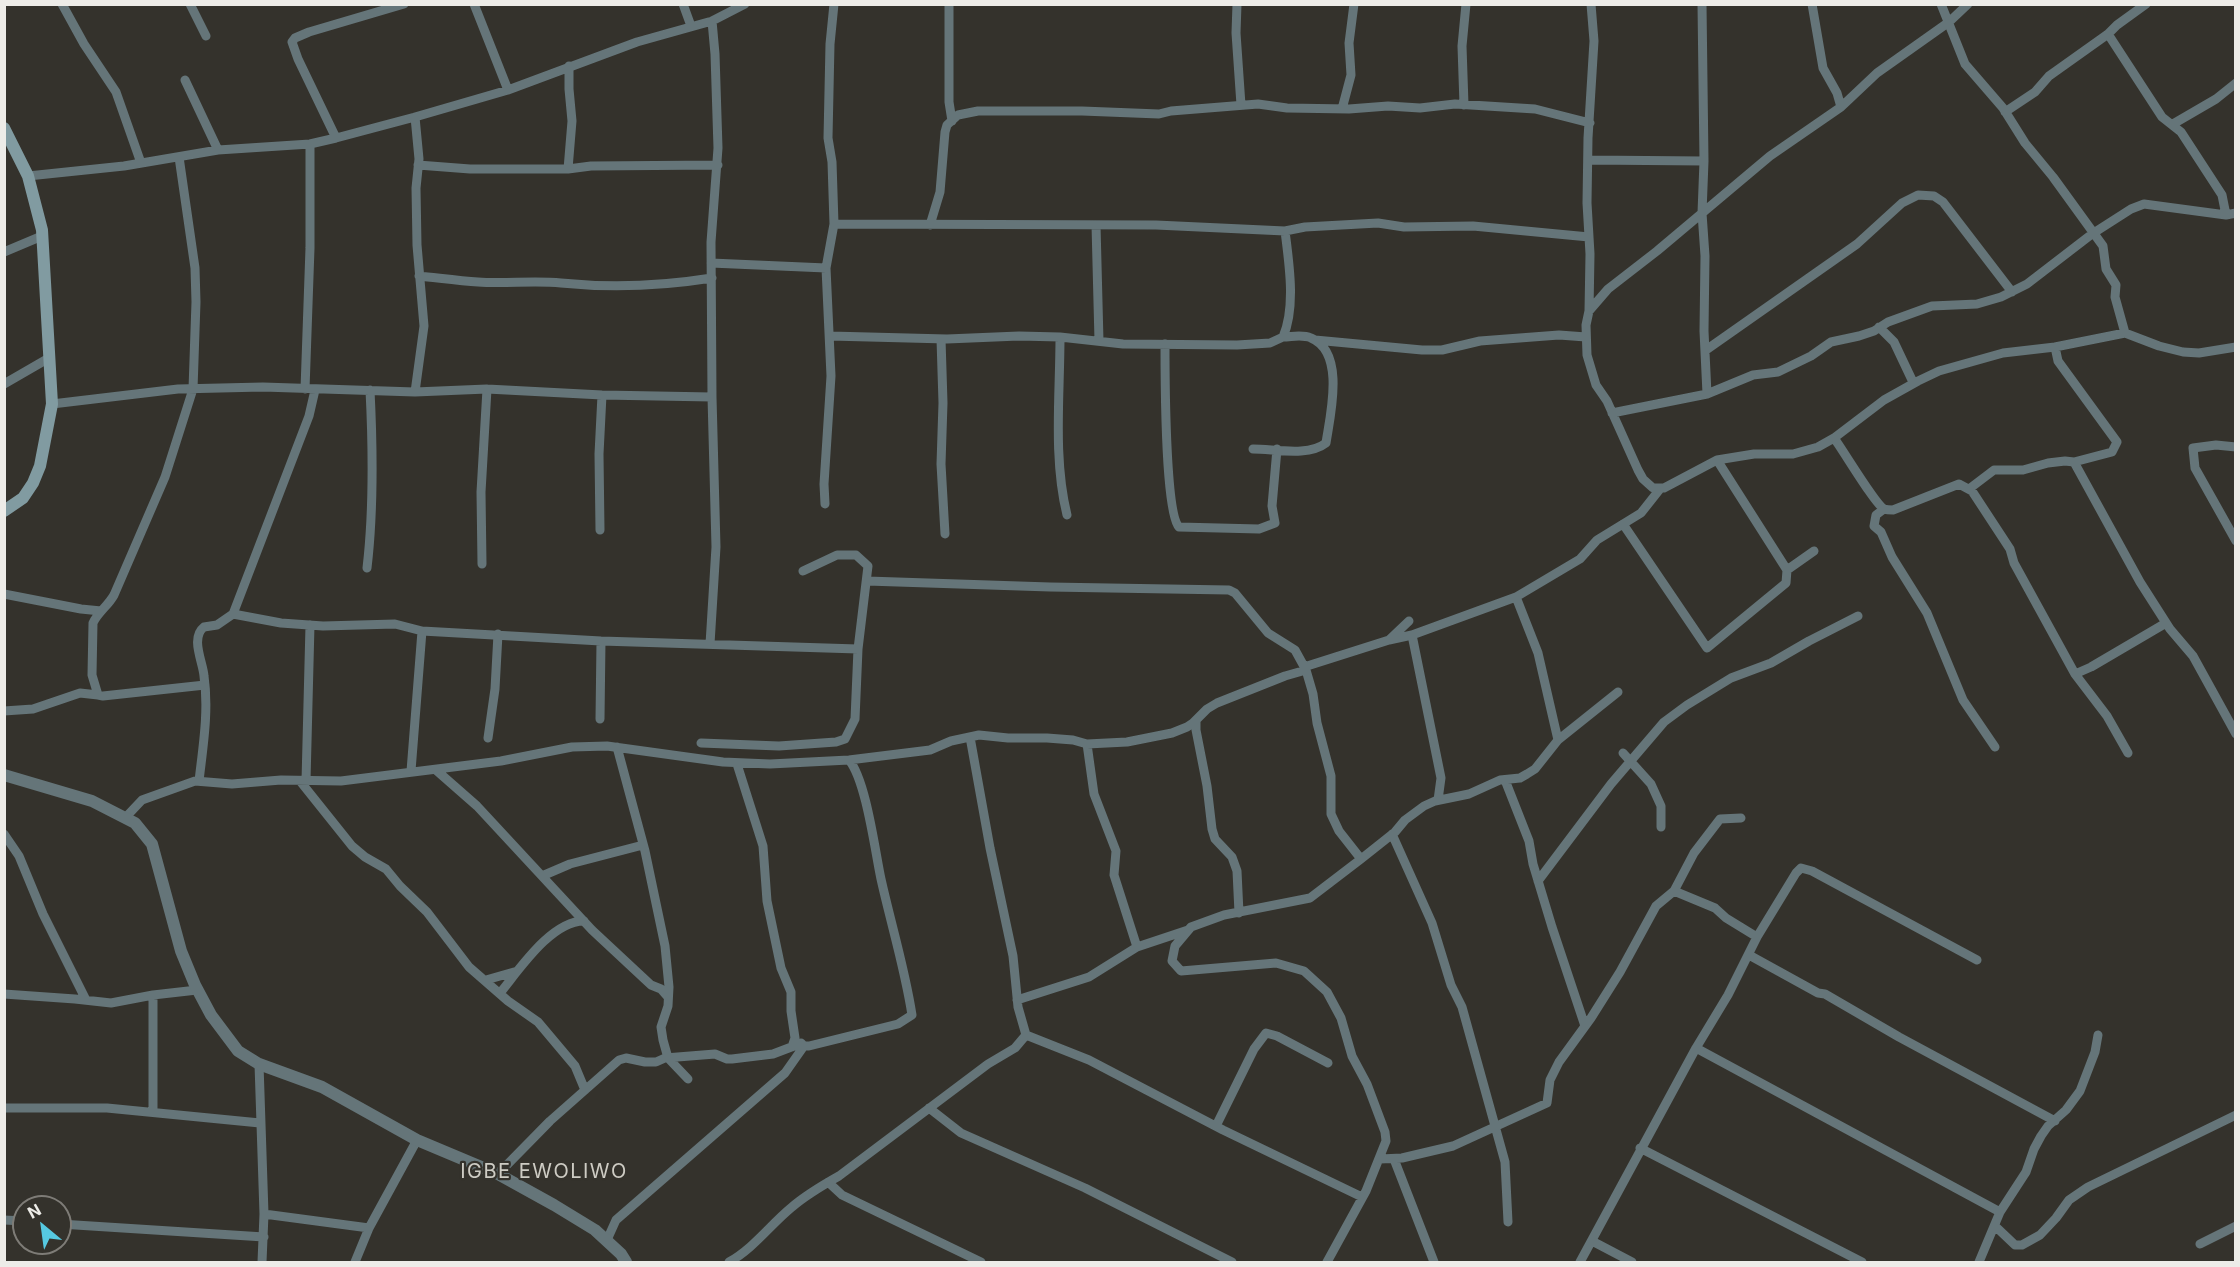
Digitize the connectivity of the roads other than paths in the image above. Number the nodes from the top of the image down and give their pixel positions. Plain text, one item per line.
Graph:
1 (62, 4) edge
2 (190, 4) edge
3 (404, 4) edge
4 (474, 4) edge
5 (682, 4) edge
6 (745, 4) edge
7 (834, 4) edge
8 (949, 4) edge
9 (1237, 4) edge
10 (1354, 4) edge
11 (1466, 4) edge
12 (1702, 4) edge
13 (1812, 4) edge
14 (1941, 4) edge
15 (1968, 4) edge
16 (2146, 4) edge
17 (1591, 5) edge
18 (712, 21) junction
19 (1949, 22) junction
20 (691, 26) junction
21 (2108, 34) junction
22 (206, 36) dead end
23 (569, 66) junction
24 (185, 80) dead end
25 (2235, 83) edge
26 (508, 90) junction
27 (1241, 105) junction
28 (1464, 105) junction
29 (1841, 107) junction
30 (1342, 109) junction
31 (2005, 112) junction
32 (415, 117) junction
33 (952, 121) junction
34 (1590, 123) junction
35 (2173, 124) junction
36 (6, 134) edge
37 (336, 138) junction
38 (309, 144) junction
39 (218, 150) junction
40 (179, 157) junction
41 (1588, 160) junction
42 (1704, 161) junction
43 (141, 163) junction
44 (418, 165) junction
45 (718, 165) junction
46 (568, 169) junction
47 (28, 176) junction
48 (1702, 213) junction
49 (2230, 214) edge
50 (834, 224) junction
51 (930, 225) junction
52 (1096, 225) junction
53 (1285, 231) junction
54 (2092, 234) junction
55 (42, 236) junction
56 (1589, 237) junction
57 (4, 252) edge
58 (711, 263) junction
59 (826, 268) junction
60 (419, 276) junction
61 (712, 278) junction
62 (2012, 292) junction
63 (1588, 311) junction
64 (1879, 327) junction
65 (2125, 333) junction
66 (830, 336) junction
67 (1060, 337) junction
68 (1283, 337) junction
69 (1586, 337) junction
70 (941, 339) junction
71 (1315, 340) junction
72 (1099, 341) junction
73 (1165, 344) junction
74 (2055, 347) junction
75 (2235, 347) edge
76 (1706, 350) junction
77 (49, 358) junction
78 (1912, 380) dead end
79 (4, 384) edge
80 (193, 389) junction
81 (304, 389) junction
82 (486, 389) junction
83 (315, 390) junction
84 (370, 390) junction
85 (415, 392) junction
86 (1707, 394) junction
87 (602, 395) junction
88 (712, 398) junction
89 (52, 404) junction
90 (1612, 413) junction
91 (1834, 438) junction
92 (2235, 447) edge
93 (1253, 449) dead end
94 (1277, 449) junction
95 (1717, 460) junction
96 (2074, 462) junction
97 (1660, 489) junction
98 (1969, 489) junction
99 (825, 504) dead end
100 (1884, 509) junction
101 (4, 511) edge
102 (1067, 515) dead end
103 (1623, 524) junction
104 (600, 530) dead end
105 (945, 534) dead end
106 (2235, 541) edge
107 (1814, 551) dead end
108 (482, 564) dead end
109 (367, 568) dead end
110 (1787, 570) junction
111 (803, 571) dead end
112 (867, 582) junction
113 (4, 594) edge
114 (1516, 597) junction
115 (101, 611) junction
116 (233, 614) junction
117 (1858, 616) dead end
118 (1409, 621) dead end
119 (2166, 622) junction
120 (310, 625) junction
121 (422, 631) junction
122 (498, 634) junction
123 (1412, 635) junction
124 (1389, 640) junction
125 (601, 641) junction
126 (710, 644) junction
127 (858, 649) junction
128 (1305, 669) junction
129 (2075, 674) junction
130 (93, 679) junction
131 (205, 685) junction
132 (1618, 692) dead end
133 (80, 693) junction
134 (98, 695) junction
135 (4, 711) edge
136 (600, 719) dead end
137 (1193, 725) junction
138 (2235, 734) edge
139 (970, 737) junction
140 (488, 738) dead end
141 (1558, 740) junction
142 (701, 744) dead end
143 (1087, 744) junction
144 (617, 747) junction
145 (1995, 747) dead end
146 (1623, 753) dead end
147 (2128, 753) dead end
148 (849, 760) junction
149 (1630, 761) junction
150 (737, 764) junction
151 (436, 770) junction
152 (411, 771) junction
153 (4, 775) edge
154 (1505, 780) junction
155 (199, 781) junction
156 (303, 781) junction
157 (1438, 800) junction
158 (125, 818) junction
159 (1741, 818) dead end
160 (1661, 828) dead end
161 (4, 834) edge
162 (1392, 834) junction
163 (643, 845) junction
164 (1361, 860) junction
165 (542, 876) junction
166 (1538, 881) junction
167 (1674, 891) junction
168 (1239, 913) junction
169 (579, 918) junction
170 (1188, 930) junction
171 (1757, 937) junction
172 (1137, 947) junction
173 (1749, 955) junction
174 (1977, 960) dead end
175 (517, 971) junction
176 (486, 980) junction
177 (665, 986) junction
178 (197, 990) junction
179 (500, 993) junction
180 (4, 994) edge
181 (153, 995) junction
182 (86, 1000) junction
183 (1017, 1000) junction
184 (1585, 1026) junction
185 (1026, 1035) junction
186 (2098, 1035) dead end
187 (794, 1042) junction
188 (804, 1046) junction
189 (1696, 1048) junction
190 (668, 1058) junction
191 (1328, 1063) dead end
192 (259, 1064) junction
193 (688, 1079) dead end
194 (585, 1090) junction
195 (4, 1108) edge
196 (929, 1108) junction
197 (153, 1112) junction
198 (2235, 1114) edge
199 (2055, 1121) junction
200 (260, 1123) junction
201 (1216, 1126) junction
202 (1495, 1126) junction
203 (417, 1140) junction
204 (1640, 1148) junction
205 (1394, 1158) junction
206 (1380, 1159) junction
207 (498, 1174) junction
208 (828, 1182) junction
209 (1362, 1197) junction
210 (2000, 1212) junction
211 (264, 1214) junction
212 (1508, 1222) dead end
213 (72, 1225) edge
214 (1995, 1226) junction
215 (2235, 1226) edge
216 (369, 1228) junction
217 (264, 1237) junction
218 (606, 1240) junction
219 (1592, 1241) junction
220 (2200, 1244) dead end
221 (262, 1263) edge
222 (355, 1263) edge
223 (626, 1263) edge
224 (729, 1263) edge
225 (981, 1263) edge
226 (1232, 1263) edge
227 (1327, 1263) edge
228 (1434, 1263) edge
229 (1580, 1263) edge
230 (1632, 1263) edge
231 (1862, 1263) edge
232 (1979, 1263) edge

1 - 43 street
2 - 22 street
3 - 37 street
4 - 26 street
5 - 20 street
6 - 18 street
7 - 50 street
8 - 33 street
9 - 27 street
10 - 30 street
11 - 28 street
12 - 42 street
13 - 29 street
14 - 19 street
15 - 19 street
16 - 21 street
17 - 34 street
18 - 20 street
18 - 45 street
19 - 29 street
19 - 31 street
20 - 23 street
21 - 31 street
21 - 35 street
23 - 26 street
23 - 46 street
24 - 39 street
25 - 35 street
26 - 32 street
27 - 30 street
27 - 33 street
28 - 30 street
28 - 34 street
29 - 48 street
31 - 54 street
32 - 37 street
32 - 44 street
33 - 51 street
34 - 41 street
35 - 49 street
36 - 47 main road
37 - 38 street
38 - 39 street
38 - 81 street
39 - 40 street
40 - 43 street
40 - 80 street
41 - 42 street
41 - 56 street
42 - 48 street
43 - 47 street
44 - 46 street
44 - 60 street
45 - 46 street
45 - 58 street
47 - 55 main road
48 - 63 street
48 - 76 street
49 - 54 street
50 - 51 street
50 - 59 street
51 - 52 street
52 - 53 street
52 - 72 street
53 - 56 street
53 - 68 street
54 - 62 street
54 - 65 street
55 - 57 street
55 - 77 main road
56 - 63 street
58 - 59 street
58 - 61 street
59 - 66 street
60 - 61 street
60 - 85 street
61 - 88 street
62 - 64 street
62 - 76 street
63 - 69 street
64 - 78 street
64 - 86 street
65 - 74 street
65 - 75 street
66 - 70 street
66 - 99 street
67 - 70 street
67 - 72 street
67 - 102 street
68 - 71 street
68 - 73 street
69 - 71 street
69 - 90 street
70 - 105 street
71 - 94 street
72 - 73 street
73 - 94 street
74 - 91 street
74 - 96 street
76 - 86 street
77 - 79 street
77 - 89 main road
80 - 81 street
80 - 89 street
80 - 115 street
81 - 83 street
82 - 85 street
82 - 87 street
82 - 108 street
83 - 84 street
83 - 116 street
84 - 85 street
84 - 109 street
86 - 90 street
87 - 88 street
87 - 104 street
88 - 126 street
89 - 101 main road
90 - 97 street
91 - 95 street
91 - 100 street
92 - 106 street
93 - 94 street
95 - 97 street
95 - 110 street
96 - 98 street
96 - 119 street
97 - 103 street
98 - 100 street
98 - 129 street
100 - 145 street
103 - 110 street
103 - 114 street
107 - 110 street
111 - 112 street
112 - 127 street
112 - 128 street
113 - 115 street
114 - 123 street
114 - 141 street
115 - 130 street
116 - 120 street
116 - 131 street
117 - 149 street
118 - 124 street
119 - 129 street
119 - 138 street
120 - 121 street
120 - 156 street
121 - 122 street
121 - 152 street
122 - 125 street
122 - 140 street
123 - 124 street
123 - 157 street
124 - 128 street
125 - 126 street
125 - 136 street
126 - 127 street
127 - 142 street
128 - 137 street
128 - 164 street
129 - 147 street
130 - 133 street
130 - 134 street
131 - 134 street
131 - 155 street
132 - 141 street
133 - 134 street
133 - 135 street
137 - 143 street
137 - 168 street
139 - 143 street
139 - 148 street
139 - 183 street
141 - 154 street
143 - 172 street
144 - 150 street
144 - 151 street
144 - 163 street
146 - 149 street
148 - 150 street
148 - 188 street
149 - 160 street
149 - 166 street
150 - 187 street
151 - 152 street
151 - 165 street
152 - 156 street
153 - 158 street
154 - 157 street
154 - 166 street
155 - 156 street
155 - 158 street
156 - 176 street
157 - 162 street
158 - 178 street
159 - 167 street
161 - 182 street
162 - 164 street
162 - 202 street
163 - 165 street
163 - 177 street
164 - 168 street
165 - 169 street
166 - 184 street
167 - 171 street
167 - 184 street
168 - 170 street
169 - 175 street
169 - 177 street
170 - 172 street
170 - 206 street
171 - 173 street
171 - 174 street
172 - 183 street
173 - 189 street
173 - 199 street
175 - 176 street
175 - 179 street
176 - 179 street
177 - 190 street
178 - 181 street
178 - 192 street
179 - 194 street
180 - 182 street
181 - 182 street
181 - 197 street
183 - 185 street
184 - 202 street
185 - 196 street
185 - 201 street
186 - 199 street
187 - 188 street
187 - 190 street
188 - 218 street
189 - 204 street
189 - 210 street
190 - 193 street
190 - 194 street
191 - 201 street
192 - 200 street
192 - 203 street
194 - 207 street
195 - 197 street
196 - 208 street
196 - 226 street
197 - 200 street
198 - 214 street
199 - 210 street
200 - 211 street
201 - 209 street
202 - 205 street
202 - 212 street
203 - 207 street
203 - 216 street
204 - 219 street
204 - 231 street
205 - 206 street
205 - 228 street
206 - 209 street
207 - 218 street
208 - 224 street
208 - 225 street
209 - 227 street
210 - 214 street
211 - 216 street
211 - 217 street
213 - 217 street
214 - 232 street
215 - 220 street
216 - 222 street
217 - 221 street
218 - 223 street
219 - 229 street
219 - 230 street

